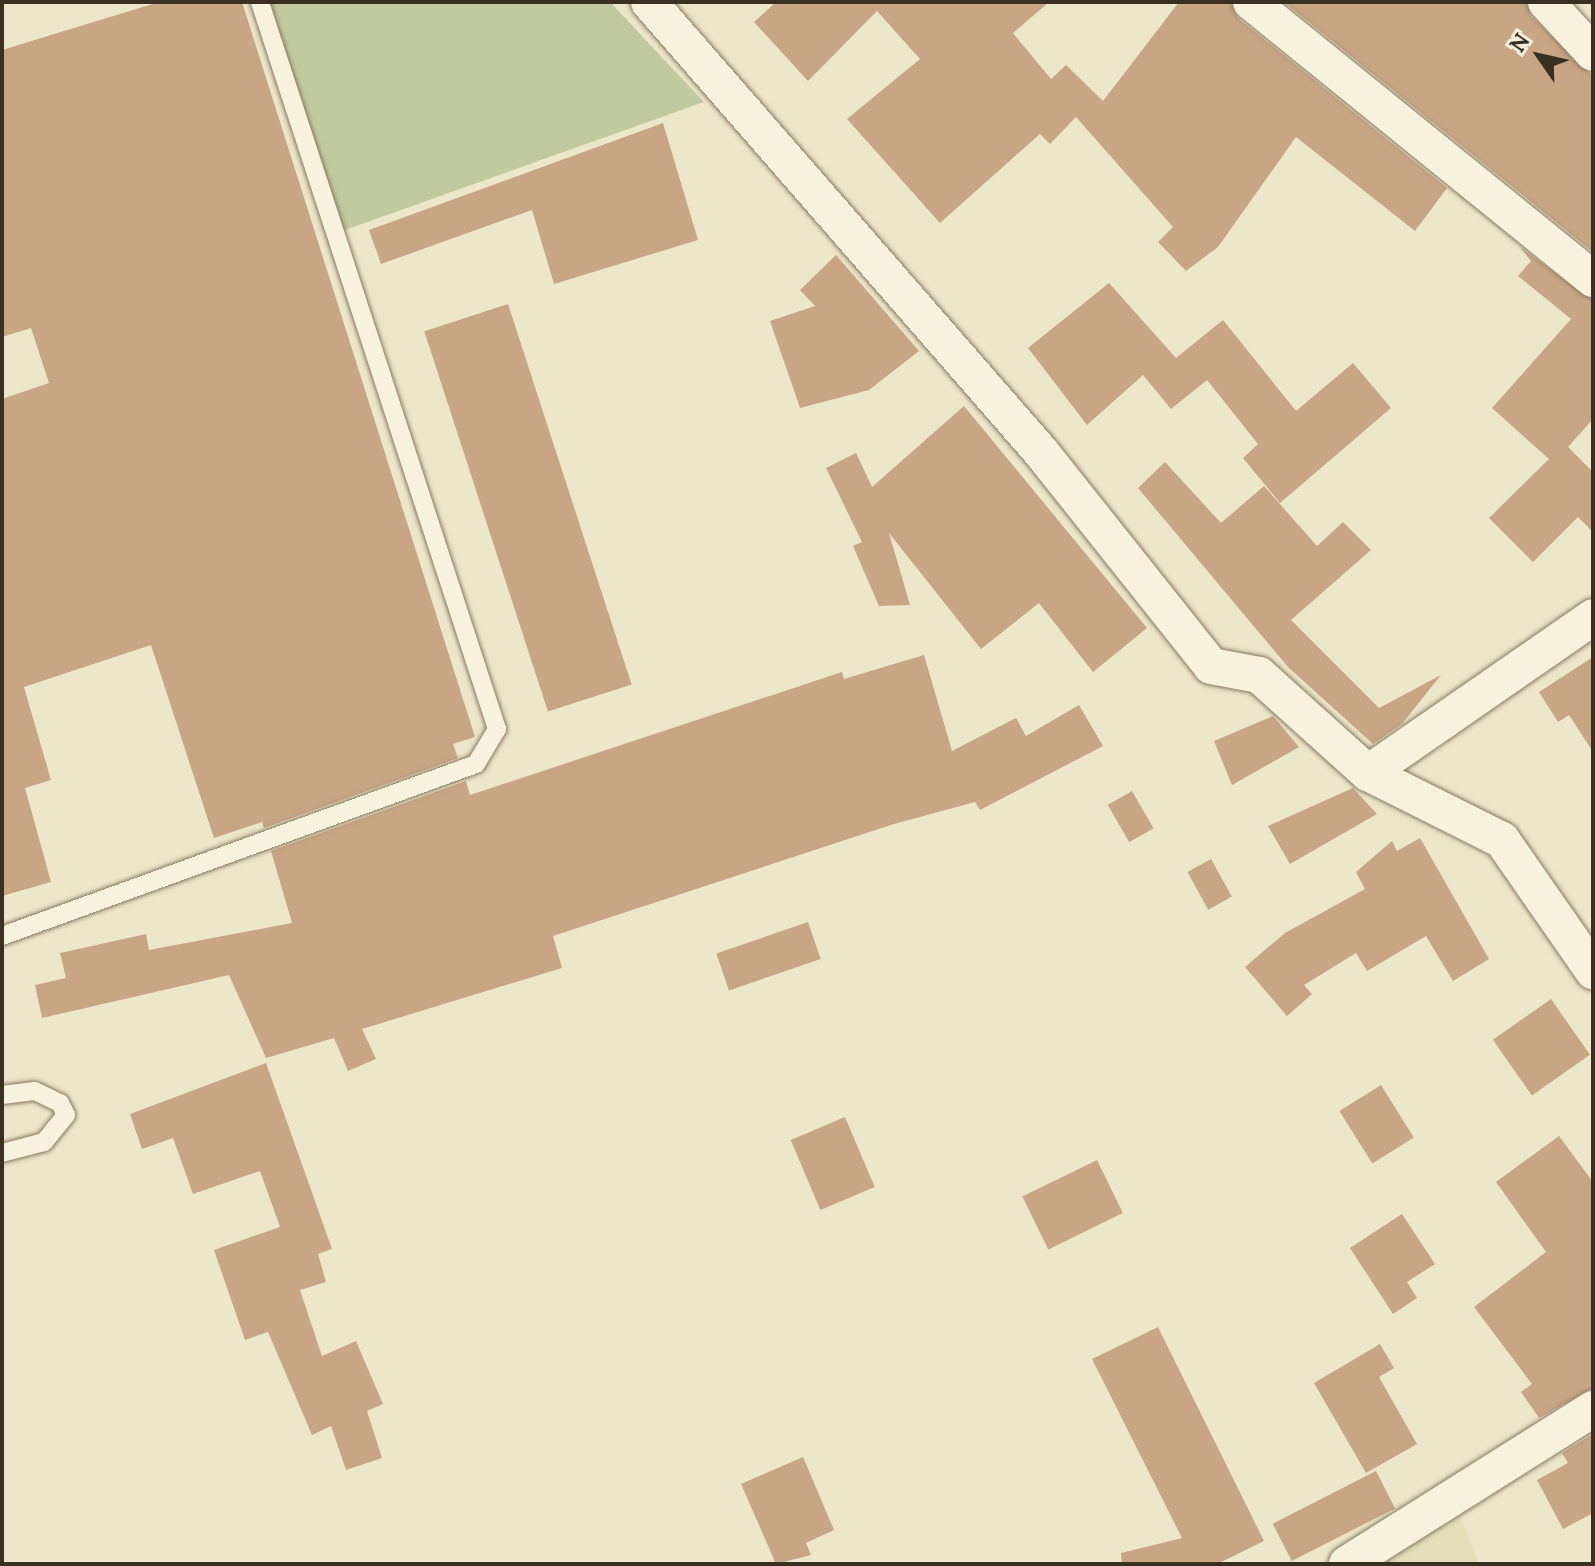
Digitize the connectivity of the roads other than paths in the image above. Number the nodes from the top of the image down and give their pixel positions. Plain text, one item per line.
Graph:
1 (260, 2) edge
2 (649, 2) edge
3 (1251, 2) edge
4 (1546, 2) edge
5 (1593, 53) edge
6 (1593, 279) edge
7 (1593, 617) edge
8 (1368, 773) junction
9 (2, 936) edge
10 (1593, 971) edge
11 (2, 1095) edge
12 (2, 1153) edge
13 (1593, 1409) edge
14 (1347, 1564) edge

1 - 9 lane
2 - 8 street
3 - 6 street
4 - 5 street
7 - 8 street
8 - 10 street
11 - 12 lane
13 - 14 street

